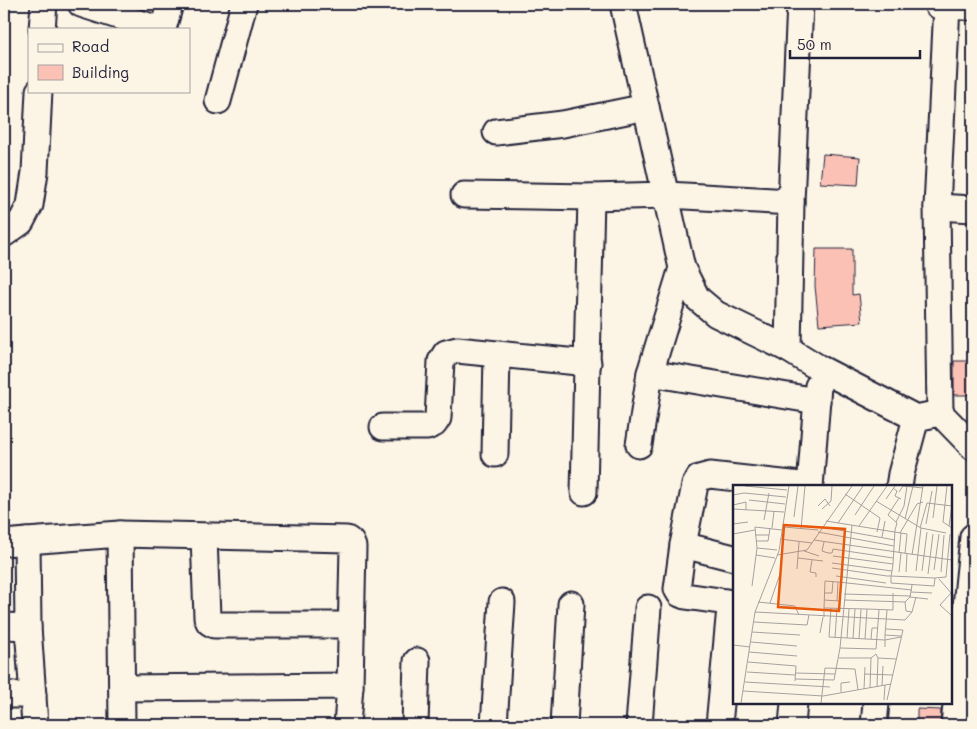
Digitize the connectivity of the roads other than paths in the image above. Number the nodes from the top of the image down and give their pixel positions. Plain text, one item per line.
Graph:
1 (44, 4) edge
2 (81, 4) edge
3 (170, 4) edge
4 (244, 4) edge
5 (623, 4) edge
6 (800, 4) edge
7 (953, 5) edge
8 (42, 28) edge
9 (155, 28) edge
10 (163, 28) edge
11 (39, 92) edge
12 (218, 101) dead end
13 (646, 107) junction
14 (496, 132) dead end
15 (464, 195) dead end
16 (667, 195) junction
17 (591, 197) junction
18 (791, 202) junction
19 (938, 207) junction
20 (973, 208) edge
21 (4, 234) edge
22 (682, 268) junction
23 (788, 348) junction
24 (497, 354) junction
25 (588, 363) junction
26 (819, 368) junction
27 (650, 373) junction
28 (816, 402) junction
29 (928, 416) junction
30 (383, 427) dead end
31 (639, 445) dead end
32 (973, 447) edge
33 (496, 454) dead end
34 (801, 485) edge
35 (810, 485) edge
36 (899, 485) edge
37 (584, 492) dead end
38 (120, 534) junction
39 (204, 537) junction
40 (973, 537) edge
41 (15, 542) edge
42 (683, 545) junction
43 (733, 558) edge
44 (502, 602) dead end
45 (571, 604) dead end
46 (648, 608) dead end
47 (351, 625) junction
48 (4, 626) edge
49 (28, 628) junction
50 (417, 661) dead end
51 (350, 686) junction
52 (122, 688) junction
53 (33, 695) junction
54 (4, 696) edge
55 (794, 704) edge
56 (876, 704) edge
57 (35, 725) edge
58 (122, 725) edge
59 (347, 725) edge
60 (415, 725) edge
61 (494, 725) edge
62 (564, 725) edge
63 (639, 725) edge
64 (719, 725) edge
65 (792, 725) edge
66 (874, 725) edge
67 (954, 725) edge

1 - 8 street
2 - 9 street
3 - 10 street
4 - 12 street
5 - 13 street
6 - 18 street
7 - 19 street
11 - 21 street
13 - 14 street
13 - 16 street
15 - 17 street
16 - 17 street
16 - 18 street
16 - 22 street
17 - 25 street
18 - 23 street
19 - 20 street
19 - 29 street
22 - 23 street
22 - 27 street
23 - 26 street
24 - 25 street
24 - 30 street
24 - 33 street
25 - 37 street
26 - 28 street
26 - 29 street
27 - 28 street
27 - 31 street
28 - 35 street
29 - 32 street
29 - 36 street
34 - 42 street
38 - 39 street
38 - 41 street
38 - 52 street
39 - 47 street
39 - 47 street
40 - 67 street
41 - 49 street
42 - 43 street
42 - 64 street
44 - 61 street
45 - 62 street
46 - 63 street
47 - 51 street
48 - 49 street
49 - 53 street
50 - 60 street
51 - 52 street
51 - 59 street
52 - 58 street
53 - 54 street
53 - 57 street
55 - 65 street
56 - 66 street

